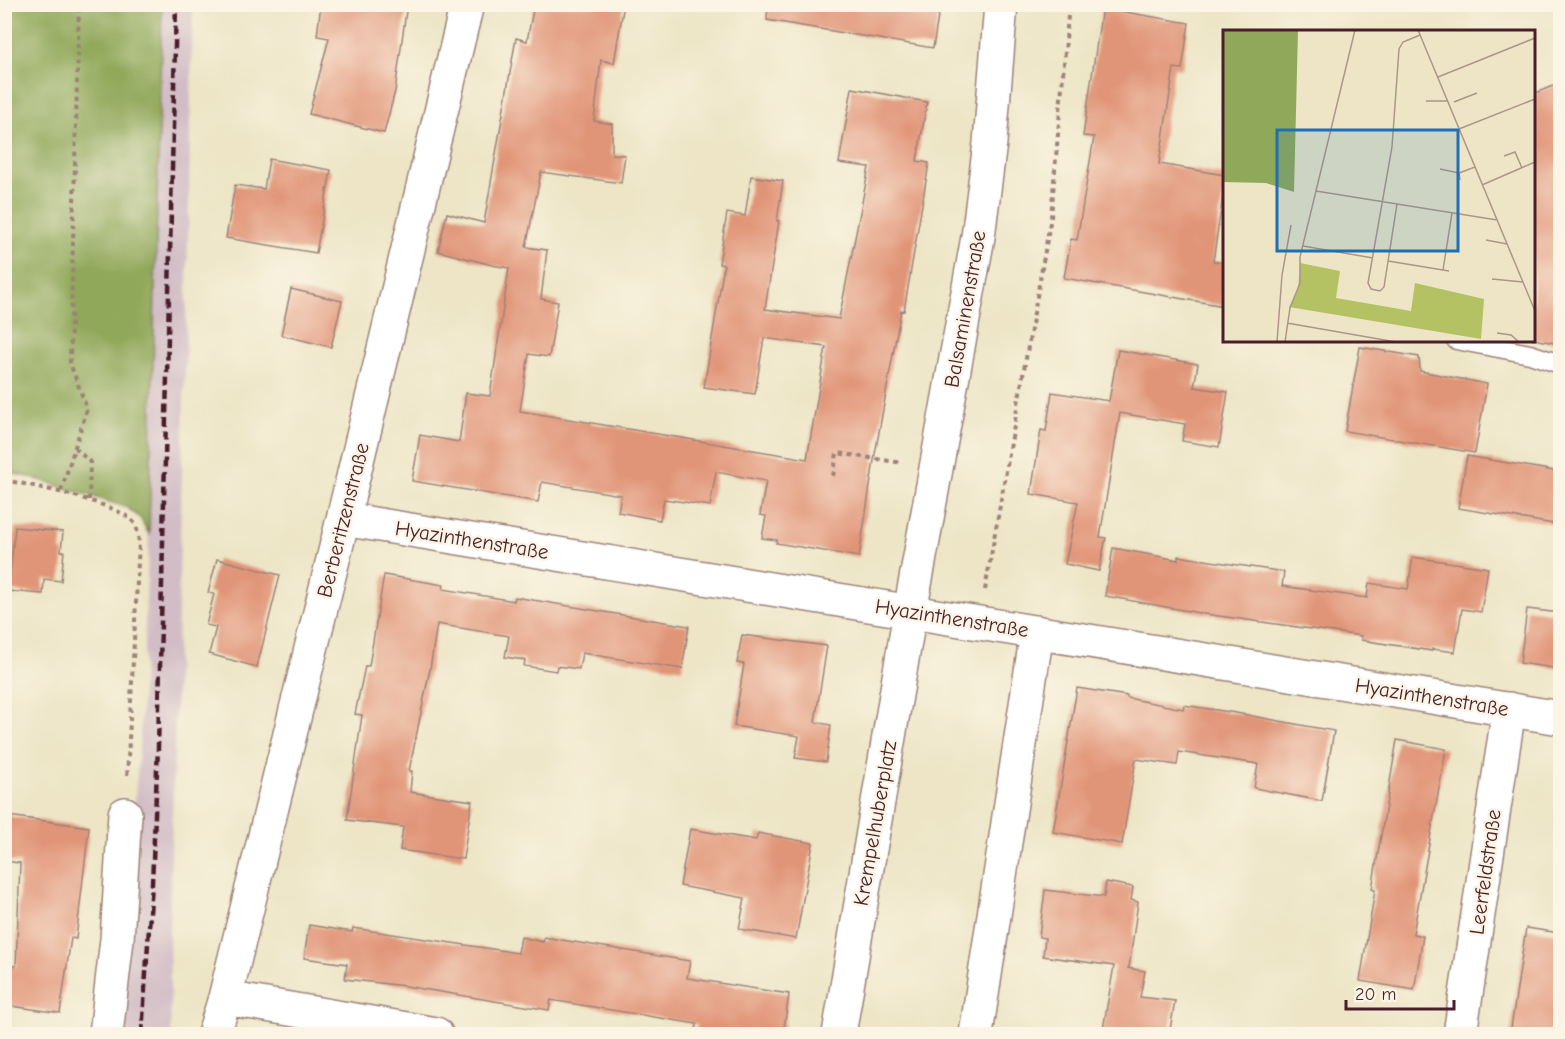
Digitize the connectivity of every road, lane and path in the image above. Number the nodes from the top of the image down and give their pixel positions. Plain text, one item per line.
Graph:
1 (79, 4) edge
2 (467, 4) edge
3 (1001, 4) edge
4 (1069, 4) edge
5 (1467, 342) edge
6 (1560, 364) edge
7 (75, 448) junction
8 (936, 468) junction
9 (833, 476) dead end
10 (4, 480) edge
11 (61, 491) junction
12 (89, 502) junction
13 (343, 519) junction
14 (910, 612) junction
15 (979, 623) junction
16 (1037, 632) junction
17 (1509, 709) junction
18 (1560, 718) edge
19 (125, 814) joint
20 (225, 998) junction
21 (106, 1035) edge
22 (214, 1035) edge
23 (436, 1035) edge
24 (840, 1035) edge
25 (976, 1035) edge
26 (1460, 1035) edge

1 - 7 path
2 - 13 street, Berberitzenstraße
3 - 8 street, Balsaminenstraße
4 - 15 path
5 - 6 lane
7 - 11 path
7 - 12 path
8 - 9 path
8 - 14 street, Balsaminenstraße
10 - 11 path
11 - 12 path
12 - 19 path
13 - 14 street, Hyazinthenstraße
13 - 20 street, Berberitzenstraße
14 - 15 street, Hyazinthenstraße
14 - 24 street, Krempelhuberplatz
15 - 16 street, Hyazinthenstraße
16 - 17 street, Hyazinthenstraße
16 - 25 street
17 - 18 street, Hyazinthenstraße
17 - 26 street, Leerfeldstraße
19 - 21 street
20 - 22 street, Berberitzenstraße
20 - 23 street

